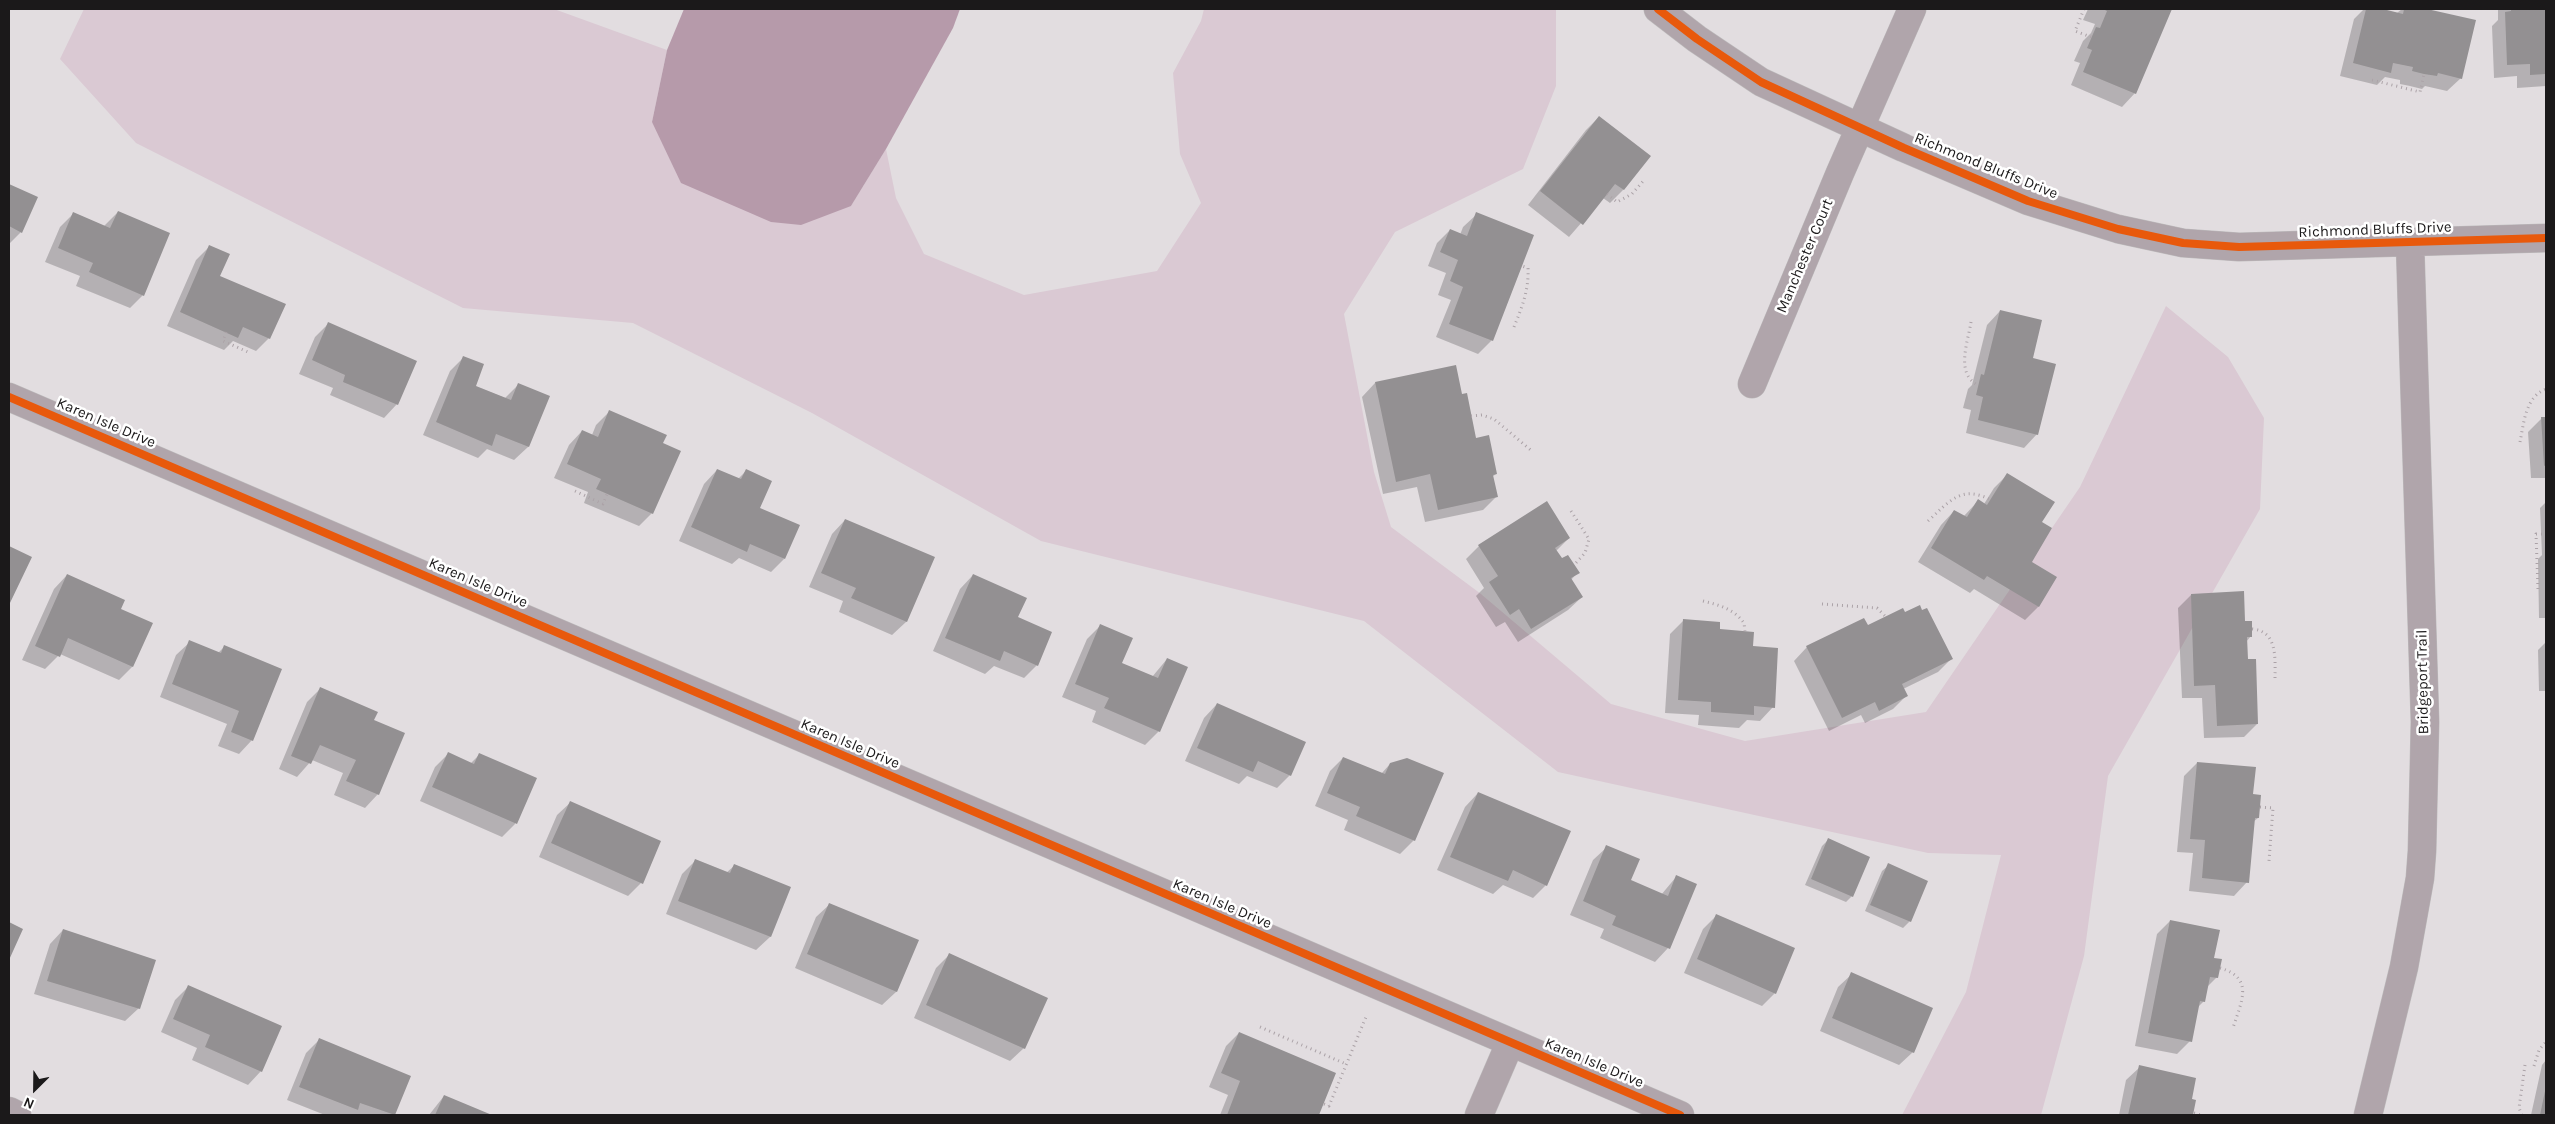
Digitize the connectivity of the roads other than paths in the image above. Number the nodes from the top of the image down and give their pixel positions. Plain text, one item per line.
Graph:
1 (1658, 9) edge
2 (1912, 9) edge
3 (1859, 128) junction
4 (2546, 238) edge
5 (2410, 243) junction
6 (1752, 384) dead end
7 (9, 397) edge
8 (1510, 1043) junction
9 (9, 1112) edge
10 (17, 1115) edge
11 (1480, 1115) edge
12 (1680, 1115) edge
13 (2368, 1115) edge

1 - 3 street, Richmond Bluffs Drive
2 - 3 street, Manchester Court
3 - 5 street, Richmond Bluffs Drive
3 - 6 street, Manchester Court
4 - 5 street, Richmond Bluffs Drive
5 - 13 street, Bridgeport Trail
7 - 8 street, Karen Isle Drive
8 - 11 street
8 - 12 street, Karen Isle Drive
9 - 10 street

